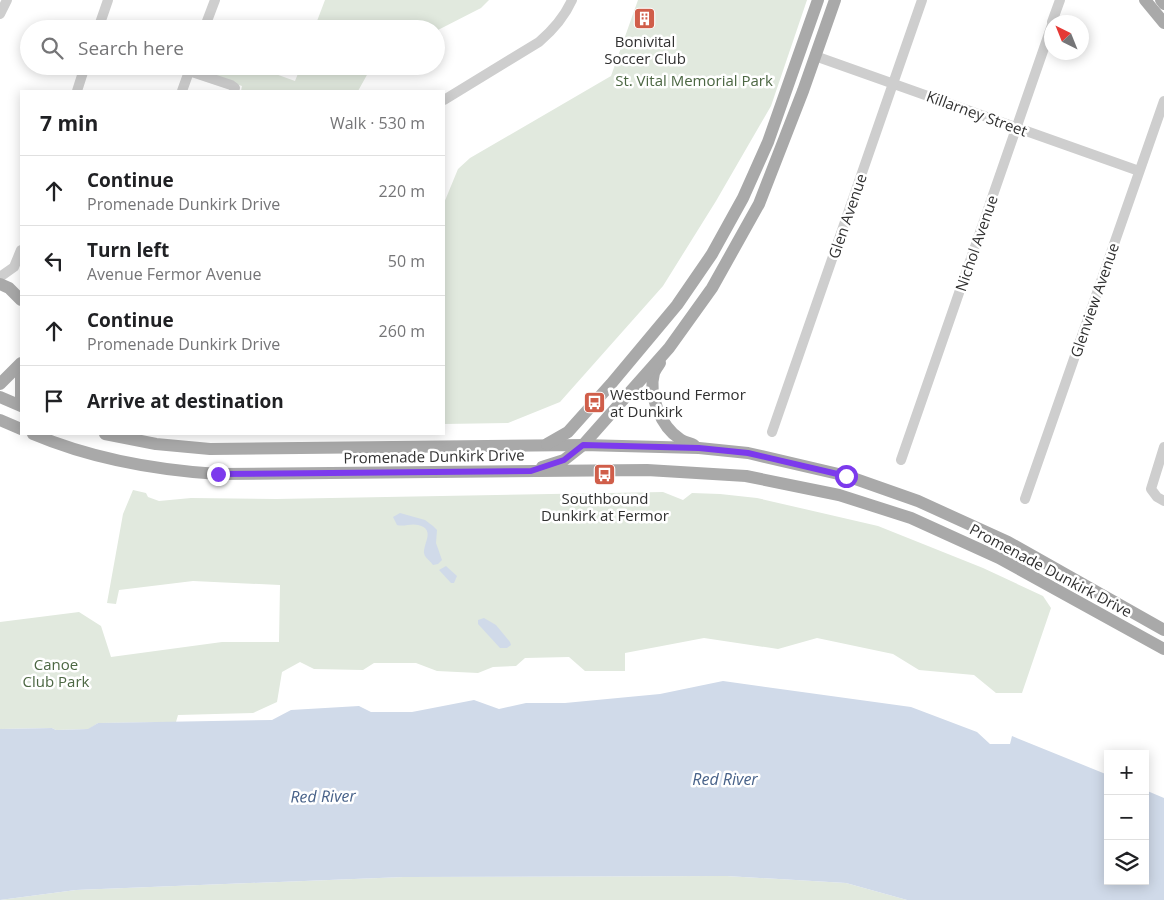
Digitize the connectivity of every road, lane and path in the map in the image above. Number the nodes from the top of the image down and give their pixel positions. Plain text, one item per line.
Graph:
1 (7, 0) edge
2 (108, 0) edge
3 (215, 0) edge
4 (572, 0) edge
5 (818, 0) edge
6 (835, 0) edge
7 (922, 0) edge
8 (1060, 0) edge
9 (1145, 0) edge
10 (1161, 0) edge
11 (1164, 4) edge
12 (0, 14) edge
13 (1055, 15) edge
14 (101, 20) edge
15 (207, 20) edge
16 (1164, 23) edge
17 (1044, 47) edge
18 (815, 56) junction
19 (82, 75) edge
20 (188, 75) edge
21 (207, 75) edge
22 (893, 84) junction
23 (235, 88) dead end
24 (77, 90) edge
25 (182, 90) edge
26 (445, 99) edge
27 (1164, 101) edge
28 (1016, 128) junction
29 (1139, 171) junction
30 (20, 252) edge
31 (712, 254) junction
32 (722, 270) junction
33 (0, 277) edge
34 (0, 284) edge
35 (20, 299) edge
36 (669, 348) junction
37 (20, 364) edge
38 (0, 384) edge
39 (0, 397) edge
40 (20, 406) edge
41 (0, 420) edge
42 (19, 428) edge
43 (0, 432) edge
44 (772, 432) dead end
45 (36, 435) edge
46 (109, 435) edge
47 (583, 445) junction
48 (544, 446) junction
49 (699, 448) junction
50 (1164, 448) edge
51 (901, 460) dead end
52 (531, 471) junction
53 (912, 498) junction
54 (1025, 499) dead end
55 (1164, 501) edge
56 (904, 516) junction
57 (1164, 630) edge
58 (1164, 649) edge

1 - 12 street
2 - 14 street
3 - 15 street
4 - 26 street
5 - 31 main road
6 - 18 main road
7 - 22 street, Glen Avenue
8 - 13 street, Nichol Avenue
9 - 16 main road
10 - 11 main road
17 - 28 street, Nichol Avenue
18 - 22 street, Killarney Street
18 - 32 main road
19 - 24 street
20 - 25 street
21 - 23 street
22 - 28 street, Killarney Street
22 - 44 street, Glen Avenue
27 - 29 street, Glenview Avenue
28 - 29 street, Killarney Street
28 - 51 street, Nichol Avenue
29 - 54 street, Glenview Avenue
30 - 33 street
31 - 32 main road
31 - 48 main road
32 - 36 main road
34 - 35 main road
36 - 47 main road
36 - 49 main road
37 - 38 main road
39 - 40 main road
41 - 42 main road
42 - 43 main road
45 - 52 main road, Promenade Dunkirk Drive
46 - 48 main road, Promenade Dunkirk Drive
47 - 48 main road, Promenade Dunkirk Drive
47 - 49 main road, Promenade Dunkirk Drive
47 - 52 main road
49 - 53 main road, Promenade Dunkirk Drive
50 - 55 street
52 - 56 main road, Promenade Dunkirk Drive
53 - 56 main road
53 - 57 main road, Promenade Dunkirk Drive
56 - 58 main road, Promenade Dunkirk Drive

